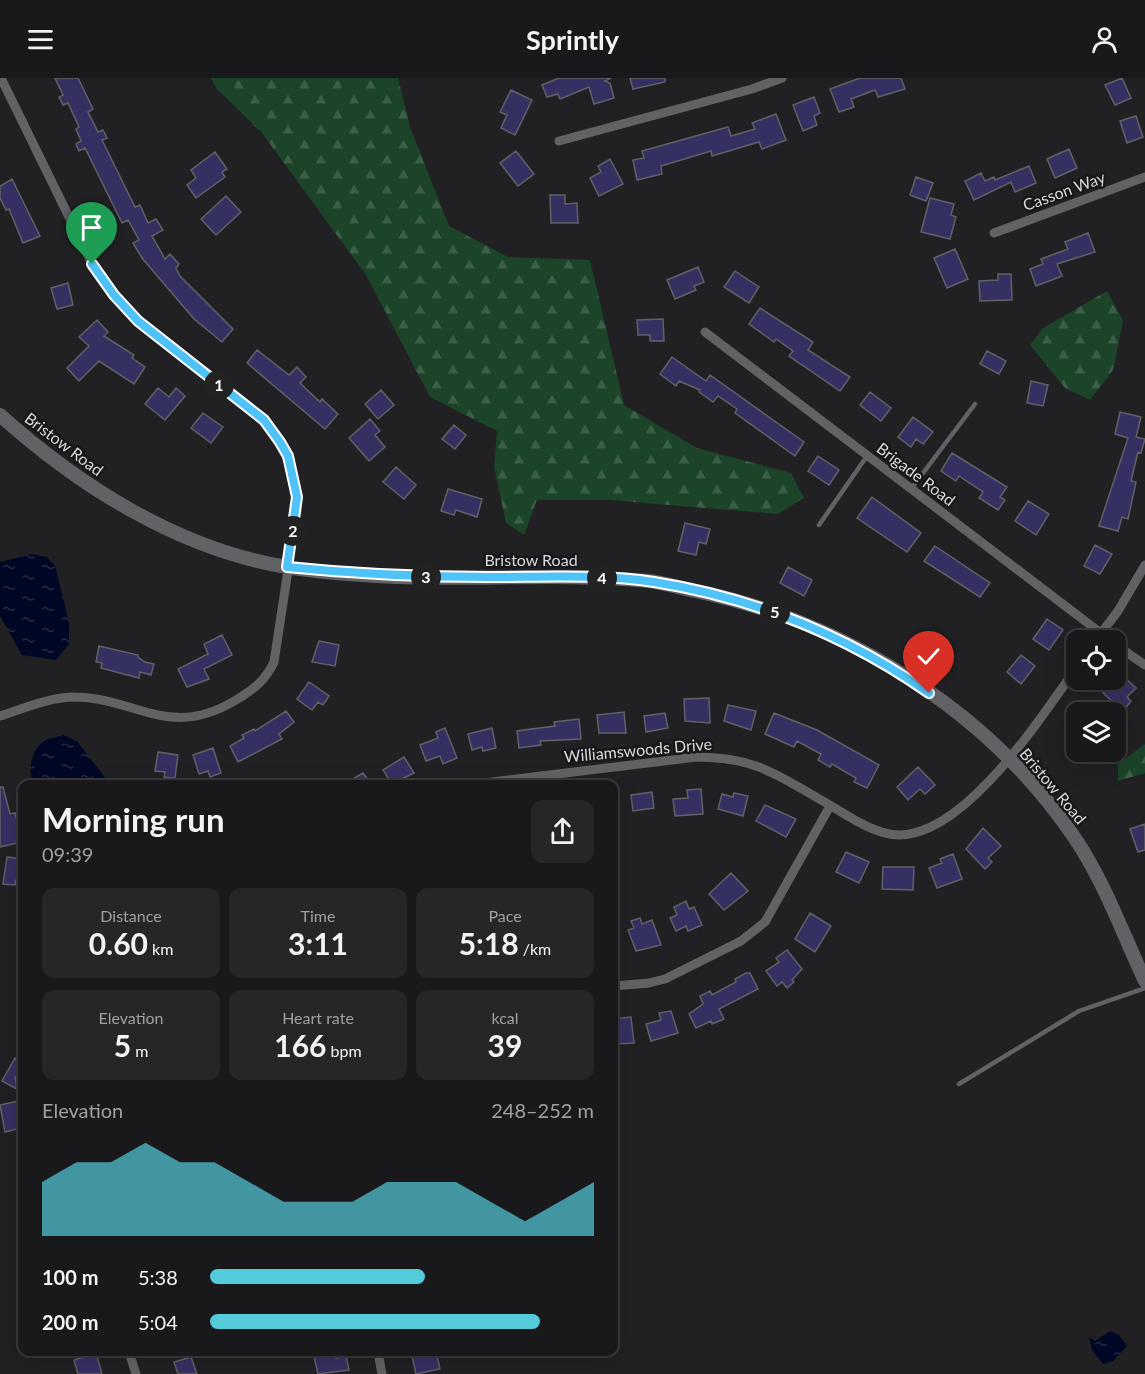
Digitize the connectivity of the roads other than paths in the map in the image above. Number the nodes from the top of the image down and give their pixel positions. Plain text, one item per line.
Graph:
1 (1, 78) edge
2 (782, 78) edge
3 (559, 141) dead end
4 (1145, 177) edge
5 (994, 233) dead end
6 (705, 332) dead end
7 (975, 404) dead end
8 (0, 415) edge
9 (867, 456) junction
10 (911, 489) junction
11 (819, 525) dead end
12 (1145, 565) edge
13 (287, 567) junction
14 (1090, 630) edge
15 (1104, 630) edge
16 (1126, 652) edge
17 (1145, 665) edge
18 (1066, 682) edge
19 (0, 716) edge
20 (1011, 759) junction
21 (511, 780) edge
22 (831, 806) junction
23 (1145, 981) edge
24 (618, 986) edge
25 (1145, 988) edge
26 (959, 1084) dead end
27 (130, 1356) edge
28 (379, 1356) edge
29 (136, 1374) edge
30 (382, 1374) edge

1 - 13 street
2 - 3 street
4 - 5 street, Casson Way
6 - 9 street, Brigade Road
7 - 10 lane
8 - 13 main road, Bristow Road
9 - 10 street, Brigade Road
9 - 11 lane
10 - 14 street, Brigade Road
12 - 15 street
13 - 19 street
13 - 20 main road, Bristow Road
16 - 17 street
18 - 20 street, Williamswoods Drive
20 - 22 street, Williamswoods Drive
20 - 23 main road, Bristow Road
21 - 22 street, Williamswoods Drive
22 - 24 street
25 - 26 lane
27 - 29 street
28 - 30 street

